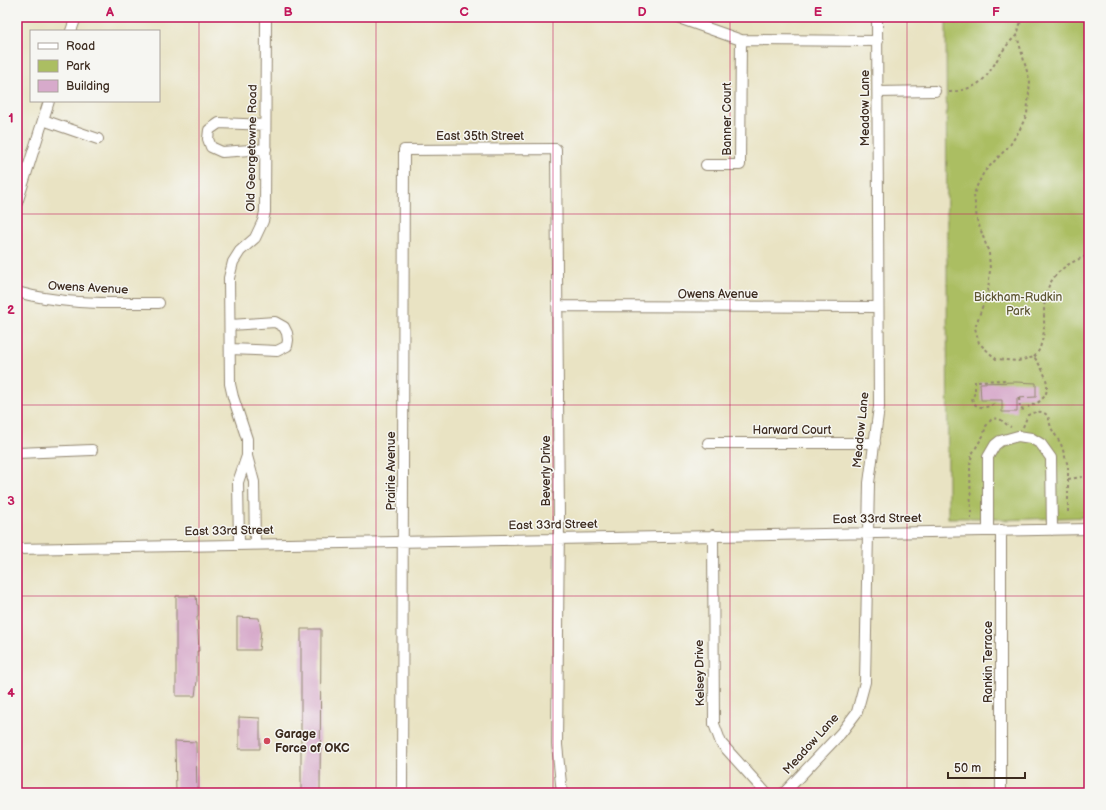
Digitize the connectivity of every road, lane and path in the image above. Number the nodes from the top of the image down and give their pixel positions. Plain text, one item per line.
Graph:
1 (76, 17) edge
2 (266, 17) edge
3 (676, 17) edge
4 (877, 17) edge
5 (1022, 17) edge
6 (71, 30) edge
7 (1017, 36) junction
8 (741, 40) junction
9 (878, 41) junction
10 (935, 91) dead end
11 (878, 92) junction
12 (949, 92) dead end
13 (49, 102) edge
14 (43, 120) junction
15 (266, 125) junction
16 (98, 139) dead end
17 (266, 149) junction
18 (556, 149) joint
19 (404, 150) joint
20 (706, 164) dead end
21 (17, 204) edge
22 (1089, 256) edge
23 (17, 292) edge
24 (159, 303) dead end
25 (559, 306) junction
26 (878, 307) junction
27 (230, 325) junction
28 (230, 349) junction
29 (1034, 357) junction
30 (1007, 380) dead end
31 (1019, 398) dead end
32 (994, 404) dead end
33 (1028, 407) dead end
34 (1026, 410) dead end
35 (1014, 427) dead end
36 (1020, 427) dead end
37 (708, 443) dead end
38 (875, 443) junction
39 (92, 450) dead end
40 (17, 453) edge
41 (247, 456) junction
42 (1089, 476) edge
43 (1068, 479) junction
44 (238, 488) junction
45 (254, 488) junction
46 (1068, 515) dead end
47 (971, 519) dead end
48 (1089, 529) edge
49 (1001, 530) junction
50 (1052, 530) junction
51 (988, 531) junction
52 (868, 532) junction
53 (713, 535) junction
54 (559, 538) junction
55 (404, 541) junction
56 (239, 544) junction
57 (255, 544) junction
58 (17, 549) edge
59 (402, 793) edge
60 (562, 793) edge
61 (766, 793) edge
62 (784, 793) edge
63 (1001, 793) edge

1 - 6 street
2 - 15 street, Old Georgetowne Road
3 - 8 street
4 - 9 street, Meadow Lane
5 - 7 path
7 - 12 path
7 - 29 path
8 - 9 street
8 - 20 street, Banner Court
9 - 11 street, Meadow Lane
10 - 11 street
11 - 26 street, Meadow Lane
13 - 14 street
14 - 16 street
14 - 21 street
15 - 17 street, Old Georgetowne Road
15 - 17 street
17 - 27 street, Old Georgetowne Road
18 - 19 street, East 35th Street
18 - 25 street, Beverly Drive
19 - 55 street, Prairie Avenue
22 - 29 path
23 - 24 street, Owens Avenue
25 - 26 street, Owens Avenue
25 - 54 street, Beverly Drive
26 - 38 street, Meadow Lane
27 - 28 street, Old Georgetowne Road
27 - 28 street
28 - 41 street, Old Georgetowne Road
29 - 33 path
30 - 32 path
31 - 34 path
35 - 47 path
36 - 43 path
37 - 38 street, Harward Court
38 - 52 street, Meadow Lane
39 - 40 street
41 - 44 street, Old Georgetowne Road
41 - 45 street, Old Georgetowne Road
42 - 43 path
43 - 46 path
44 - 45 street
44 - 56 street, Old Georgetowne Road
45 - 57 street, Old Georgetowne Road
48 - 50 street, East 33rd Street
49 - 50 street, East 33rd Street
49 - 51 street, East 33rd Street
49 - 63 street, Rankin Terrace
50 - 51 street
51 - 52 street, East 33rd Street
52 - 53 street, East 33rd Street
52 - 62 street, Meadow Lane
53 - 54 street, East 33rd Street
53 - 61 street, Kelsey Drive
54 - 55 street, East 33rd Street
54 - 60 street, Beverly Drive
55 - 57 street, East 33rd Street
55 - 59 street, Prairie Avenue
56 - 57 street, East 33rd Street
56 - 58 street, East 33rd Street

